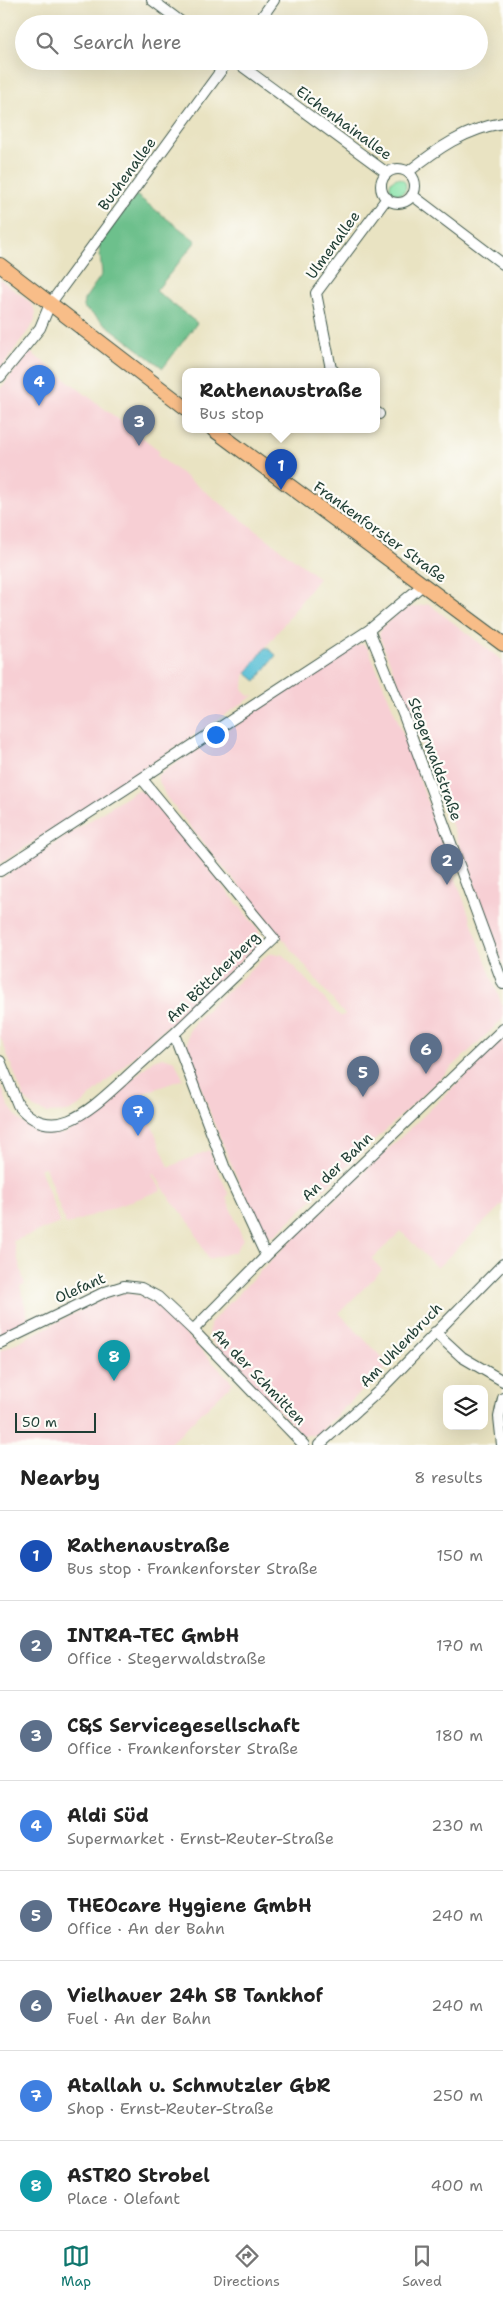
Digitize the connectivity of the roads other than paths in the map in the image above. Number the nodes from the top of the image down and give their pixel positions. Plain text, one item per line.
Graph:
1 (152, 0) edge
2 (274, 0) edge
3 (172, 15) edge
4 (263, 15) edge
5 (221, 70) edge
6 (246, 70) edge
7 (503, 123) edge
8 (408, 172) junction
9 (387, 173) junction
10 (412, 195) junction
11 (387, 198) junction
12 (503, 264) edge
13 (0, 265) edge
14 (50, 304) junction
15 (331, 368) edge
16 (0, 378) edge
17 (182, 405) edge
18 (219, 433) edge
19 (424, 584) junction
20 (369, 630) junction
21 (503, 644) edge
22 (142, 780) junction
23 (0, 870) edge
24 (503, 984) edge
25 (503, 1029) edge
26 (174, 1034) junction
27 (0, 1061) edge
28 (266, 1256) junction
29 (503, 1264) edge
30 (194, 1330) junction
31 (435, 1332) junction
32 (0, 1343) edge
33 (503, 1381) edge
34 (503, 1398) edge
35 (304, 1445) edge
36 (319, 1445) edge
37 (502, 1445) edge

1 - 3 street
2 - 4 street
5 - 14 street, Buchenallee
6 - 9 street, Eichenhainallee
7 - 8 street
8 - 9 street, Eichenhainallee
8 - 10 street
9 - 11 street, Eichenhainallee
10 - 11 street
10 - 12 street
11 - 15 street, Ulmenallee
13 - 14 main road
14 - 16 street, Buchenallee
14 - 17 main road
18 - 19 main road, Frankenforster Straße
19 - 20 street
19 - 21 main road, Frankenforster Straße
20 - 22 street
20 - 24 street, Stegerwaldstraße
22 - 23 street
22 - 26 street, Am Böttcherberg
25 - 28 street, An der Bahn
26 - 27 street
26 - 28 street, Am Böttcherberg
28 - 30 street, An der Bahn
29 - 31 street, Am Uhlenbruch
30 - 32 street, Olefant
30 - 35 street, An der Schmitten
31 - 33 street
31 - 36 street, Am Uhlenbruch
34 - 37 street

